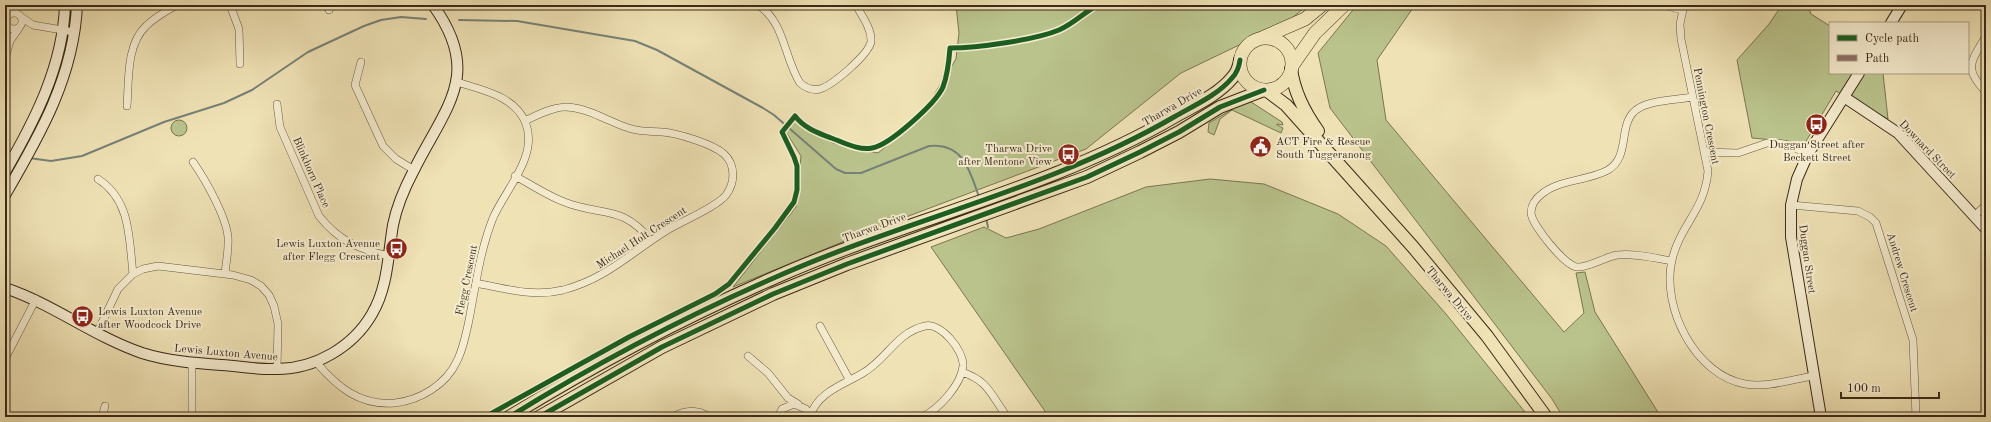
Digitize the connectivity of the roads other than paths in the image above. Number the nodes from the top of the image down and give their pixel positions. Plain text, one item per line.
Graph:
1 (16, 5) edge
2 (65, 5) edge
3 (76, 5) edge
4 (177, 5) edge
5 (230, 5) edge
6 (433, 5) edge
7 (758, 5) edge
8 (856, 5) edge
9 (1322, 5) edge
10 (1344, 5) edge
11 (1663, 5) edge
12 (1902, 5) edge
13 (1683, 7) edge
14 (7, 16) edge
15 (20, 16) junction
16 (1892, 22) edge
17 (33, 25) junction
18 (6, 27) edge
19 (19, 28) junction
20 (63, 30) junction
21 (74, 32) junction
22 (1986, 36) edge
23 (1262, 38) junction
24 (10, 40) junction
25 (5, 59) edge
26 (1240, 60) junction
27 (361, 62) dead end
28 (240, 64) dead end
29 (1291, 67) junction
30 (1858, 74) edge
31 (457, 82) junction
32 (1265, 90) junction
33 (1986, 92) edge
34 (1692, 97) junction
35 (1844, 97) junction
36 (276, 104) dead end
37 (127, 106) dead end
38 (525, 121) junction
39 (1704, 152) junction
40 (1808, 154) junction
41 (193, 162) dead end
42 (414, 170) junction
43 (5, 172) edge
44 (1349, 174) junction
45 (515, 176) junction
46 (98, 179) dead end
47 (5, 195) edge
48 (1791, 205) junction
49 (1986, 205) edge
50 (1975, 215) junction
51 (1986, 228) edge
52 (651, 241) junction
53 (389, 256) junction
54 (1672, 261) junction
55 (133, 274) junction
56 (225, 274) junction
57 (476, 283) junction
58 (5, 288) edge
59 (36, 299) junction
60 (820, 326) dead end
61 (97, 333) junction
62 (748, 356) dead end
63 (5, 359) edge
64 (316, 362) junction
65 (192, 363) junction
66 (277, 369) junction
67 (962, 372) junction
68 (1814, 376) junction
69 (849, 379) junction
70 (781, 392) junction
71 (818, 401) junction
72 (800, 405) junction
73 (105, 406) dead end
74 (782, 409) junction
75 (927, 416) edge
76 (102, 417) edge
77 (192, 417) edge
78 (509, 417) edge
79 (540, 417) edge
80 (673, 417) edge
81 (708, 417) edge
82 (778, 417) edge
83 (810, 417) edge
84 (1005, 417) edge
85 (1546, 417) edge
86 (1821, 417) edge
87 (1916, 417) edge

1 - 14 street
1 - 15 street
2 - 20 street
3 - 21 street
4 - 37 street
5 - 28 street
6 - 31 street, Lewis Luxton Avenue
7 - 8 street
9 - 23 highway
10 - 29 highway
11 - 13 street
12 - 16 street
13 - 34 street, Pennington Crescent
14 - 15 street
14 - 18 street
15 - 17 street
15 - 19 street
17 - 19 street
17 - 20 street
18 - 19 street
18 - 24 street
19 - 24 street
20 - 21 street
20 - 43 street
21 - 47 street
22 - 33 street
23 - 26 highway
23 - 29 highway
24 - 25 street
26 - 32 highway
26 - 78 main road, Tharwa Drive
27 - 42 street
29 - 32 highway
29 - 44 main road, Tharwa Drive
30 - 35 street, Duggan Street
31 - 38 street, Flegg Crescent
31 - 42 street, Lewis Luxton Avenue
32 - 44 main road, Tharwa Drive
32 - 79 main road
34 - 39 street, Pennington Crescent
34 - 54 street
35 - 40 street, Duggan Street
35 - 50 street, Downard Street
36 - 53 street, Blinkhorn Place
38 - 45 street, Flegg Crescent
38 - 52 street, Michael Holt Crescent
39 - 40 street
39 - 54 street, Pennington Crescent
40 - 48 street, Duggan Street
41 - 56 street
42 - 53 street, Lewis Luxton Avenue
44 - 85 main road, Tharwa Drive
45 - 52 street
45 - 57 street, Flegg Crescent
46 - 55 street
48 - 68 street, Duggan Street
48 - 87 street, Andrew Crescent
49 - 50 street
50 - 51 street, Downard Street
52 - 57 street, Michael Holt Crescent
53 - 64 street, Lewis Luxton Avenue
54 - 68 street, Pennington Crescent
55 - 56 street
55 - 61 street
56 - 66 street
57 - 64 street, Flegg Crescent
58 - 59 street, Lewis Luxton Avenue
59 - 61 street, Lewis Luxton Avenue
59 - 63 street
60 - 69 street
61 - 65 street, Lewis Luxton Avenue
62 - 70 street
64 - 66 street, Lewis Luxton Avenue
65 - 66 street, Lewis Luxton Avenue
65 - 77 street
67 - 69 street
67 - 75 street
67 - 84 street
68 - 86 street, Duggan Street
69 - 71 street
70 - 72 street
70 - 74 street
71 - 72 street
71 - 83 street
72 - 74 street
72 - 83 street
73 - 76 street
74 - 82 street
80 - 81 street

